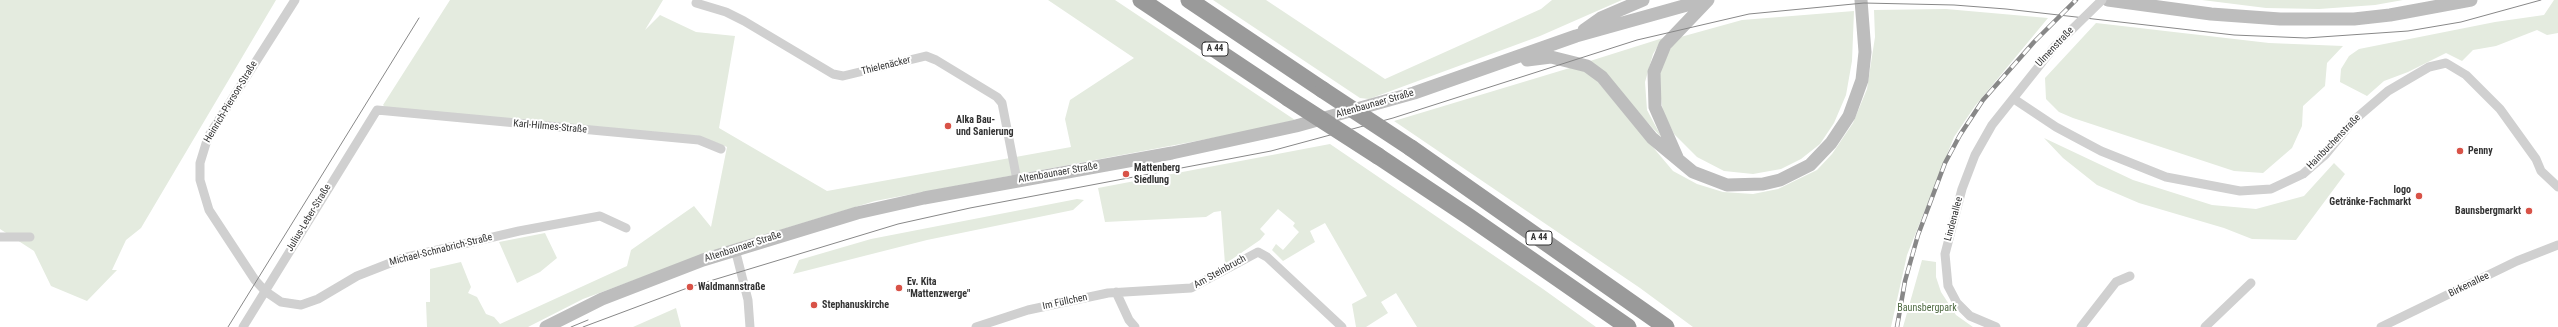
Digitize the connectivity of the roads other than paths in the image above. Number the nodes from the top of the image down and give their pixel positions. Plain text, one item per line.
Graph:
1 (295, 0) edge
2 (1141, 0) edge
3 (1189, 0) edge
4 (1643, 0) edge
5 (1705, 0) edge
6 (1708, 0) edge
7 (1862, 0) edge
8 (2102, 0) edge
9 (2108, 0) edge
10 (2471, 0) edge
11 (696, 3) dead end
12 (1576, 36) junction
13 (1514, 59) junction
14 (2014, 100) junction
15 (377, 110) joint
16 (721, 149) dead end
17 (1679, 163) junction
18 (1017, 180) junction
19 (2558, 187) edge
20 (626, 228) dead end
21 (30, 237) dead end
22 (0, 238) edge
23 (2558, 244) edge
24 (735, 249) junction
25 (2130, 276) dead end
26 (2251, 283) dead end
27 (265, 291) junction
28 (1116, 292) junction
29 (244, 327) edge
30 (546, 327) edge
31 (750, 327) edge
32 (976, 327) edge
33 (1135, 327) edge
34 (1342, 327) edge
35 (1628, 327) edge
36 (1666, 327) edge
37 (1996, 327) edge
38 (2081, 327) edge
39 (2204, 327) edge
40 (2381, 327) edge

1 - 27 street, Heinrich-Pierson-Straße
2 - 35 highway, A 44, bridge
3 - 36 highway, A 44, bridge
4 - 12 main road
5 - 12 main road
6 - 17 main road
7 - 17 main road
8 - 14 street, Ulmenstraße, bridge
9 - 10 main road
11 - 18 street, Thielenäcker
12 - 13 main road, Altenbaunaer Straße
13 - 17 main road
13 - 18 main road, Altenbaunaer Straße
14 - 19 street, Hainbuchenstraße
14 - 37 street, Lindenallee
15 - 16 street, Karl-Hilmes-Straße
15 - 27 street, Julius-Leber-Straße
18 - 24 main road, Altenbaunaer Straße
20 - 27 street, Michael-Schnabrich-Straße
21 - 22 street
23 - 40 street, Birkenallee
24 - 30 main road, Altenbaunaer Straße
24 - 31 street
25 - 38 street
26 - 39 street
27 - 29 street, Julius-Leber-Straße
28 - 32 street, Im Füllchen
28 - 33 street
28 - 34 street, Am Steinbruch

